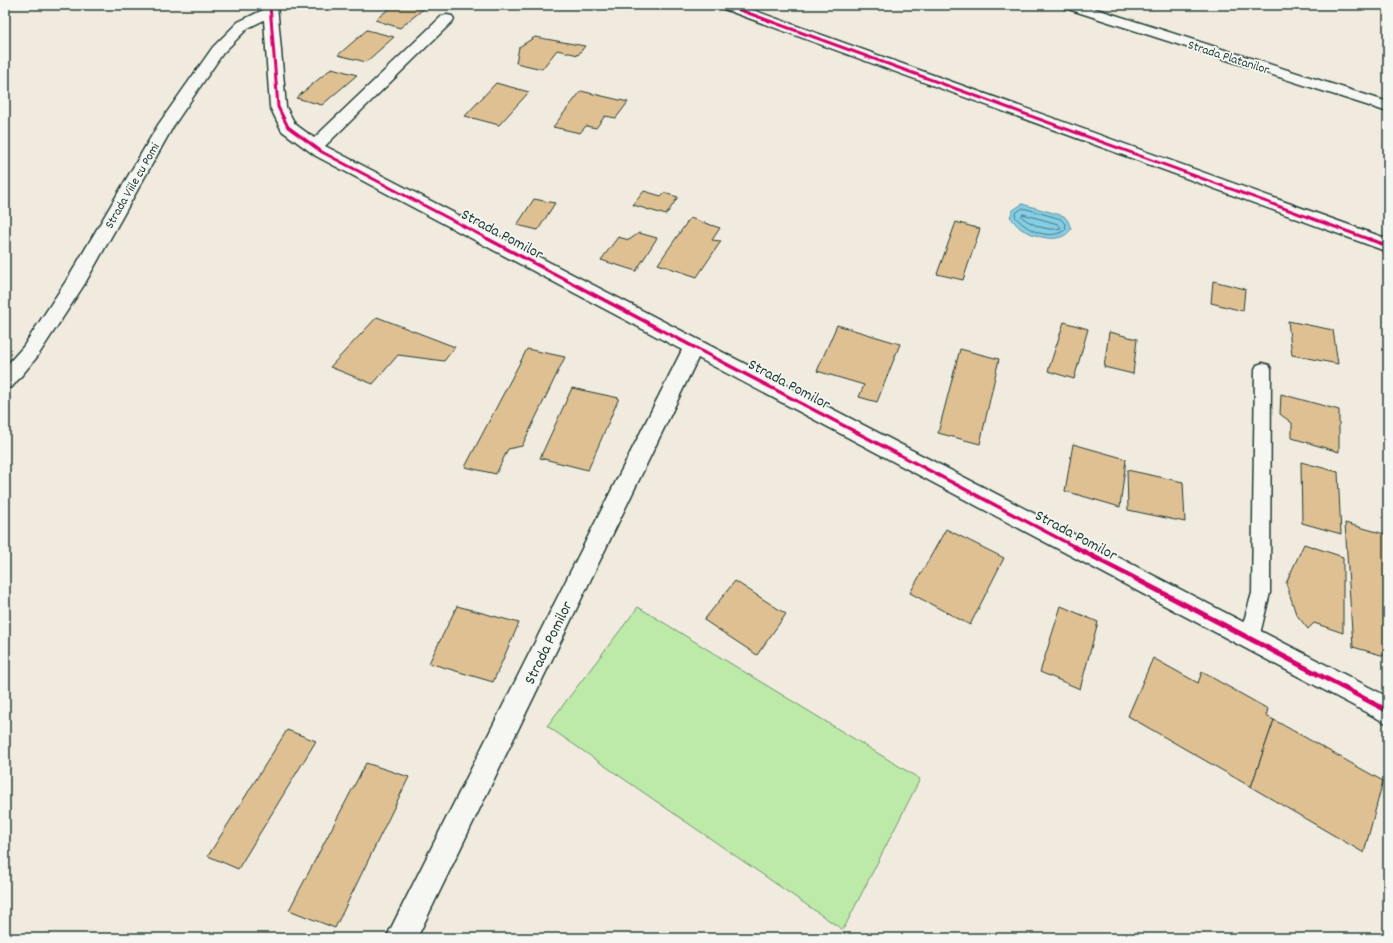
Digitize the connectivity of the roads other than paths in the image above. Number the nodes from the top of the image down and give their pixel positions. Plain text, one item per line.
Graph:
1 (726, 5) edge
2 (1070, 5) edge
3 (270, 8) edge
4 (447, 19) dead end
5 (1388, 107) edge
6 (315, 147) junction
7 (1388, 246) edge
8 (694, 346) junction
9 (1263, 369) dead end
10 (5, 381) edge
11 (1249, 638) junction
12 (1388, 711) edge
13 (400, 938) edge

1 - 7 street
2 - 5 street, Strada Platanilor
3 - 6 street, Strada Pomilor
3 - 10 street, Strada Viile cu Pomi
4 - 6 street
6 - 8 street, Strada Pomilor
8 - 11 street, Strada Pomilor
8 - 13 street, Strada Pomilor
9 - 11 lane
11 - 12 street, Strada Pomilor

